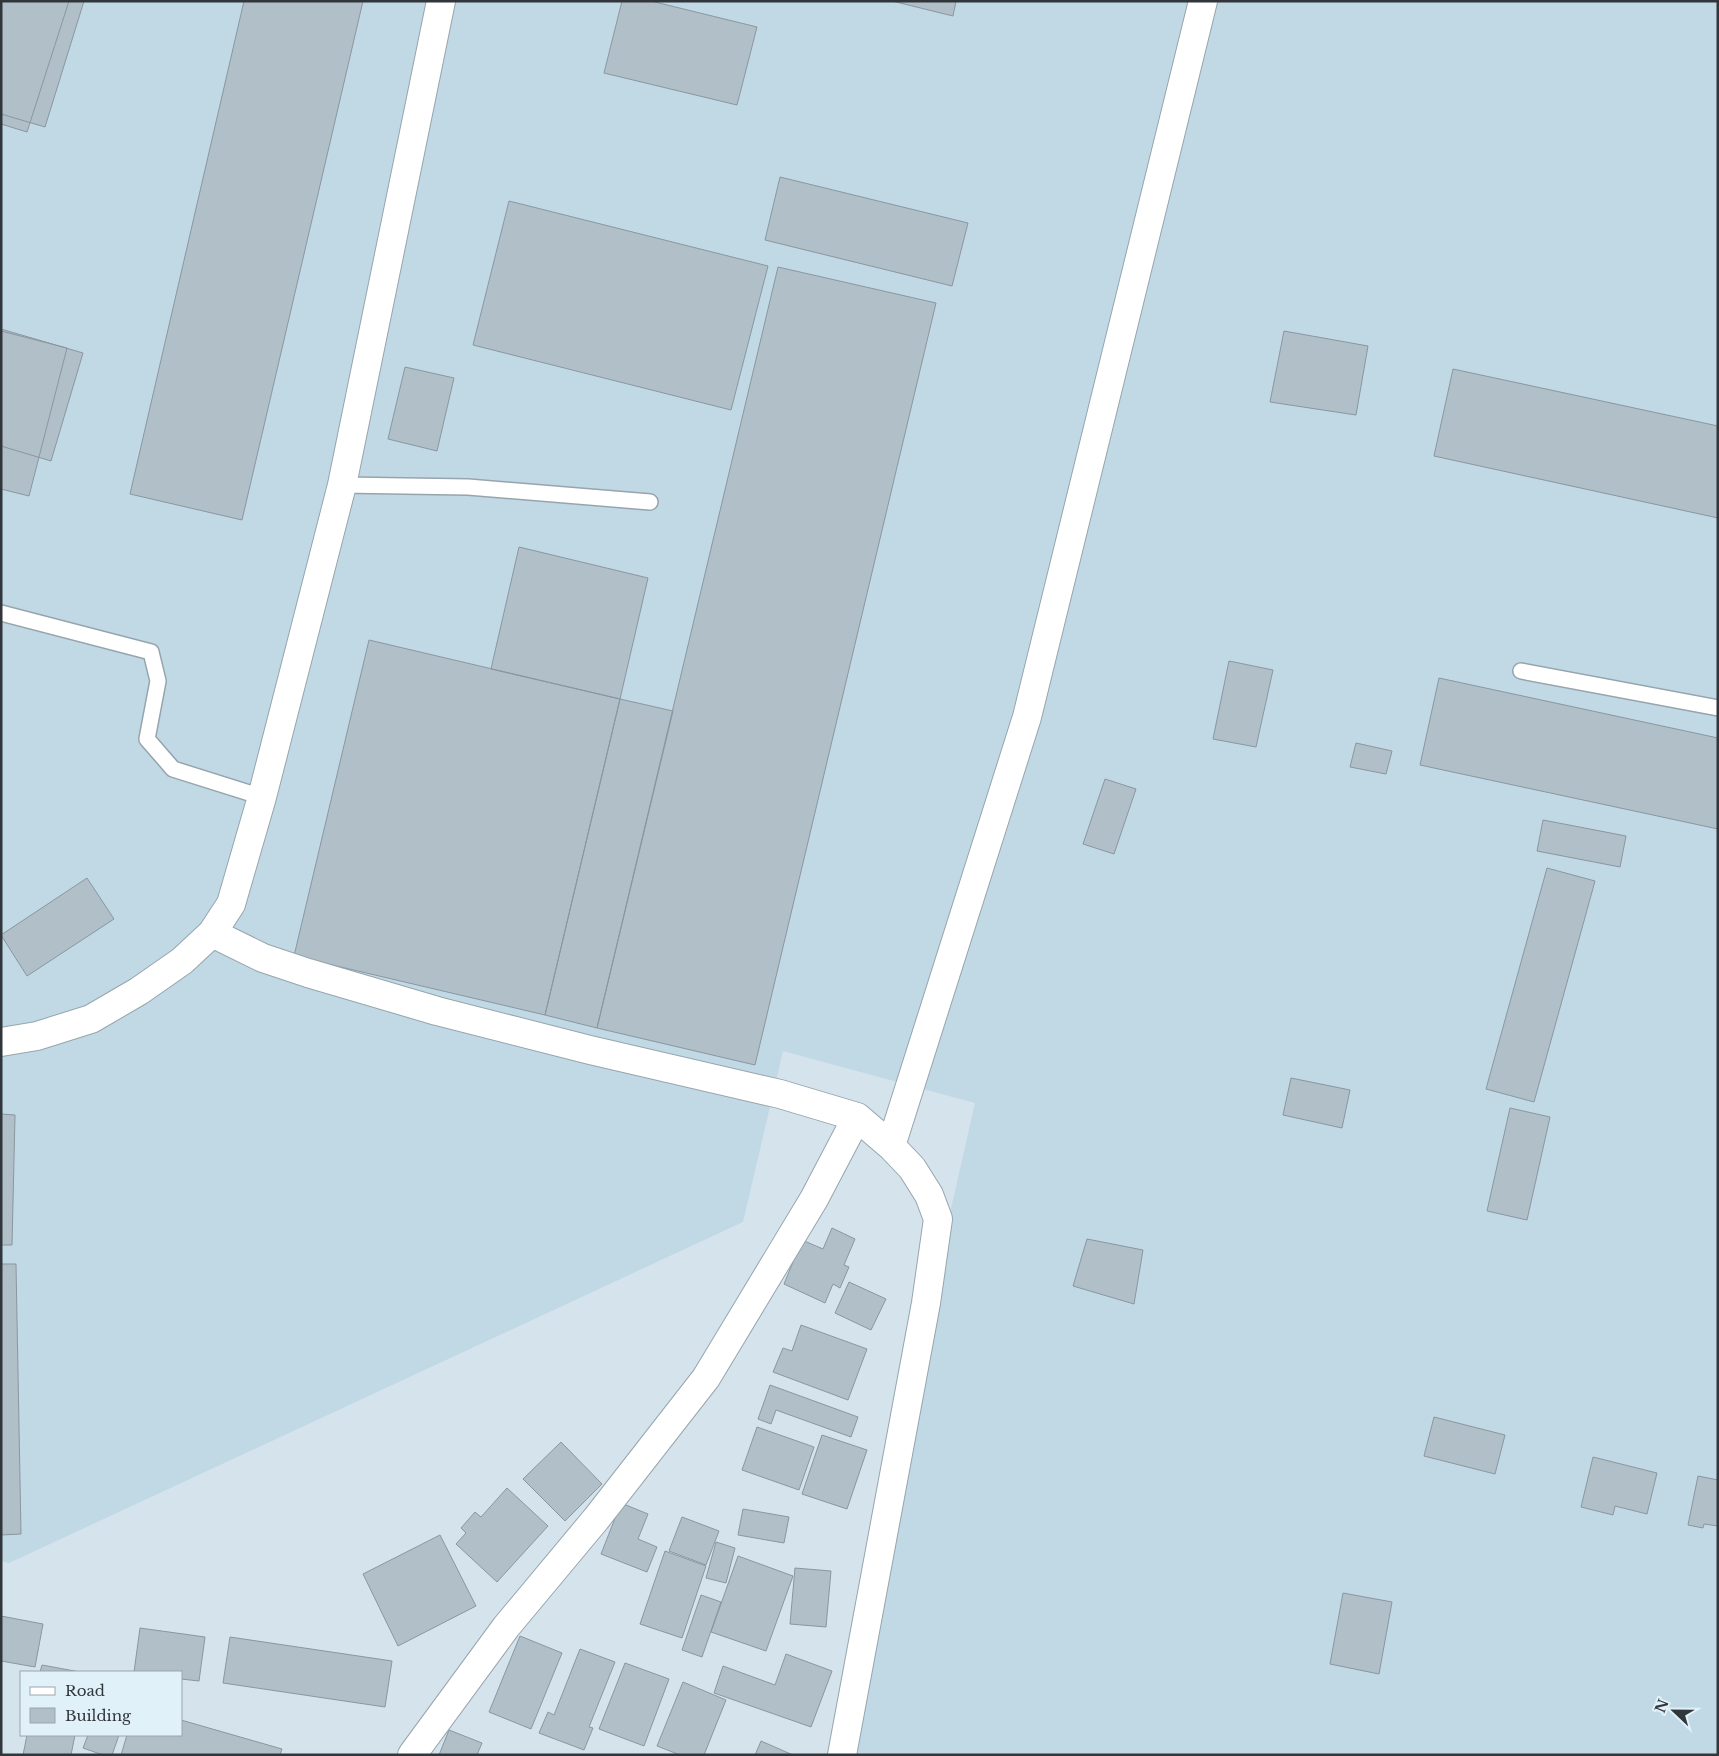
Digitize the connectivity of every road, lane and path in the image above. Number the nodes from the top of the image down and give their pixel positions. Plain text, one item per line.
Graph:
1 (441, 1) edge
2 (1203, 1) edge
3 (342, 485) junction
4 (650, 502) dead end
5 (1, 613) edge
6 (1521, 671) dead end
7 (1718, 708) edge
8 (262, 797) junction
9 (212, 932) junction
10 (1, 1042) edge
11 (857, 1117) junction
12 (891, 1146) junction
13 (412, 1755) edge
14 (842, 1755) edge

1 - 3 street
2 - 12 street
3 - 4 lane
3 - 8 street
5 - 8 lane
6 - 7 lane
8 - 9 street
9 - 10 street
9 - 11 street
11 - 12 street
11 - 13 street
12 - 14 street

